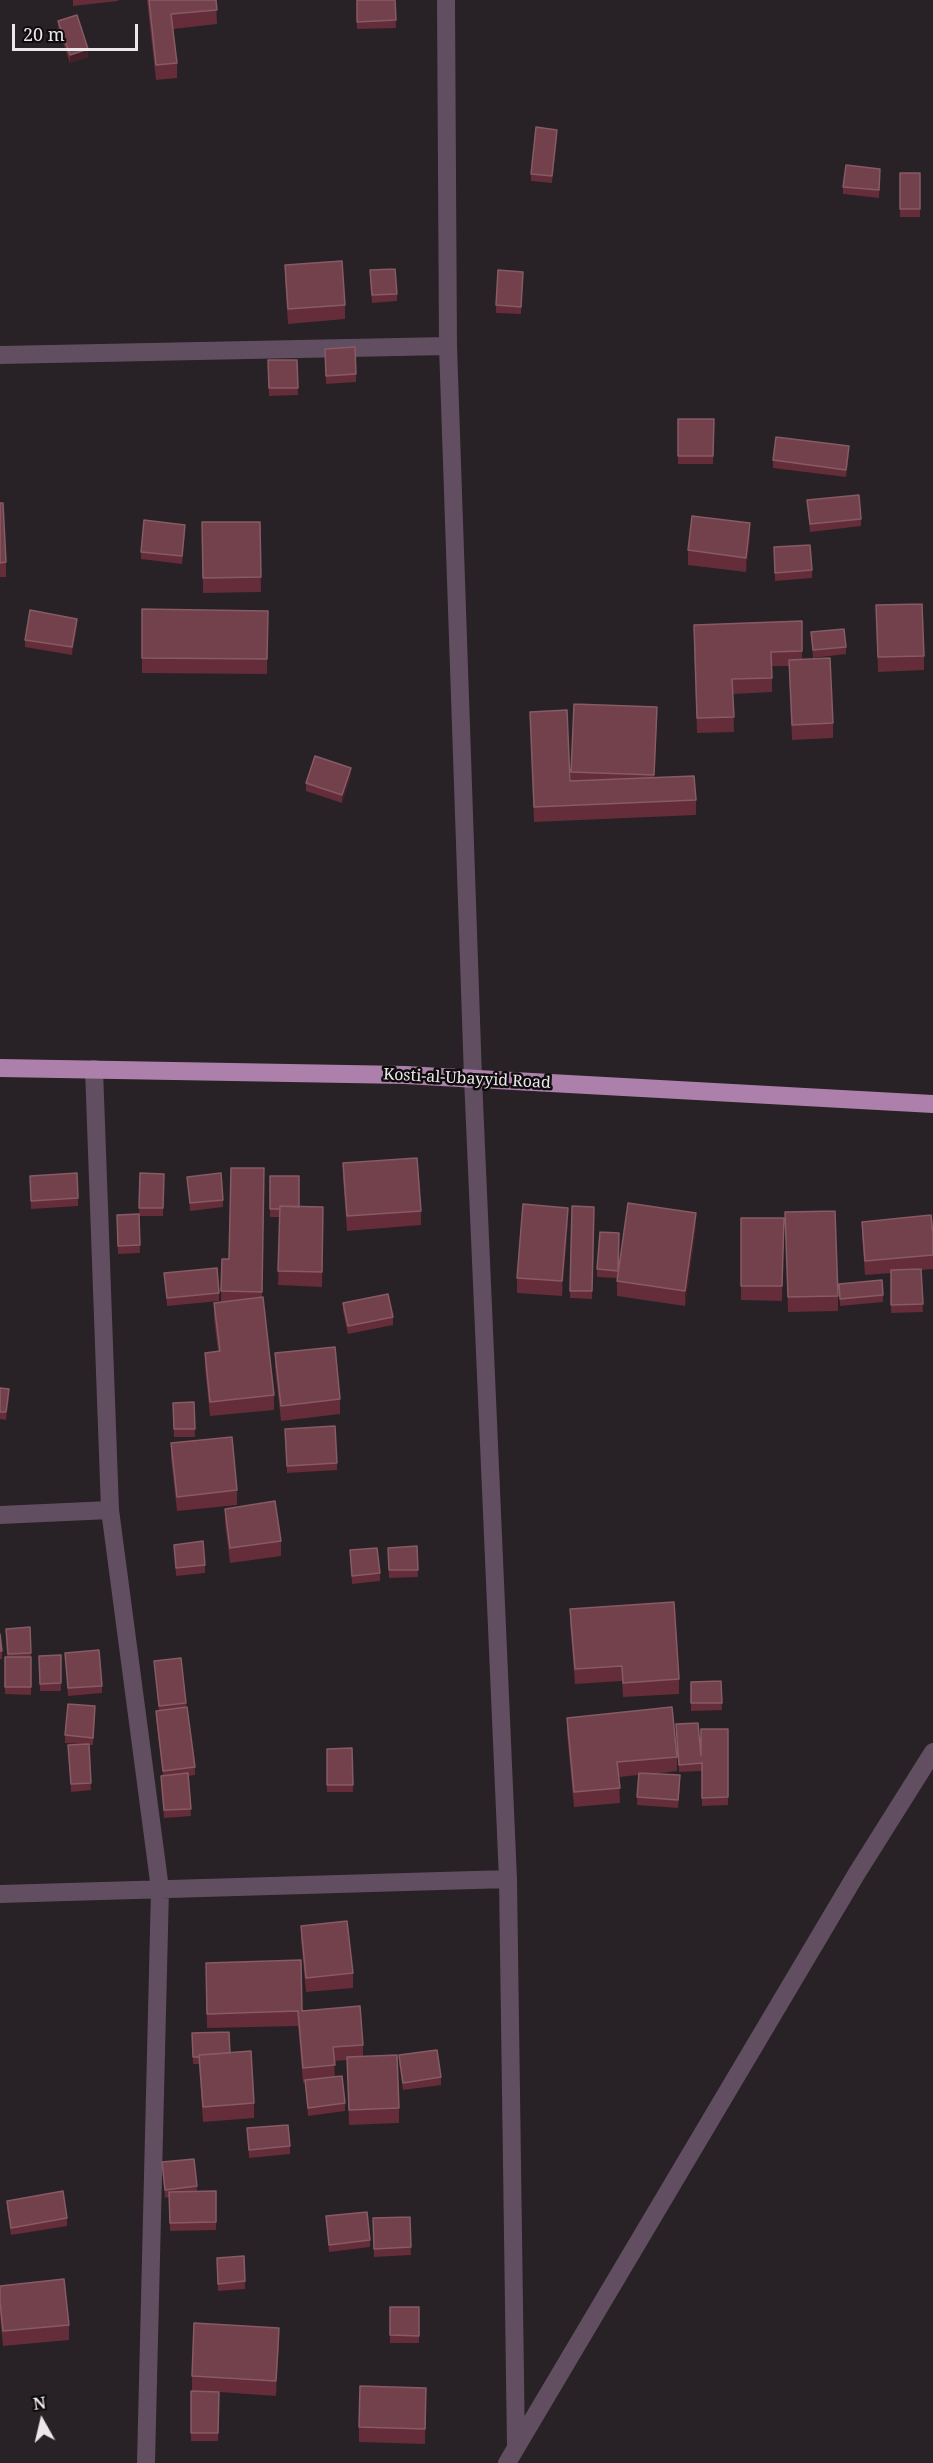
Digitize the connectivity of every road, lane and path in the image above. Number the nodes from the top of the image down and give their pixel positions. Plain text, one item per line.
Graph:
1 (446, 0) edge
2 (448, 346) junction
3 (0, 355) edge
4 (0, 1068) edge
5 (94, 1069) junction
6 (473, 1078) junction
7 (933, 1104) edge
8 (110, 1510) junction
9 (0, 1515) edge
10 (933, 1752) edge
11 (508, 1879) junction
12 (160, 1889) junction
13 (0, 1894) edge
14 (511, 2455) edge
15 (146, 2463) edge

1 - 2 street
2 - 3 street
2 - 6 street
4 - 5 highway, Kosti-al-Ubayyid Road
5 - 6 highway, Kosti-al-Ubayyid Road
5 - 8 street
6 - 7 highway, Kosti-al-Ubayyid Road
6 - 11 street
8 - 9 street
8 - 12 street
10 - 14 street
11 - 12 street
11 - 14 street
12 - 13 street
12 - 15 street

